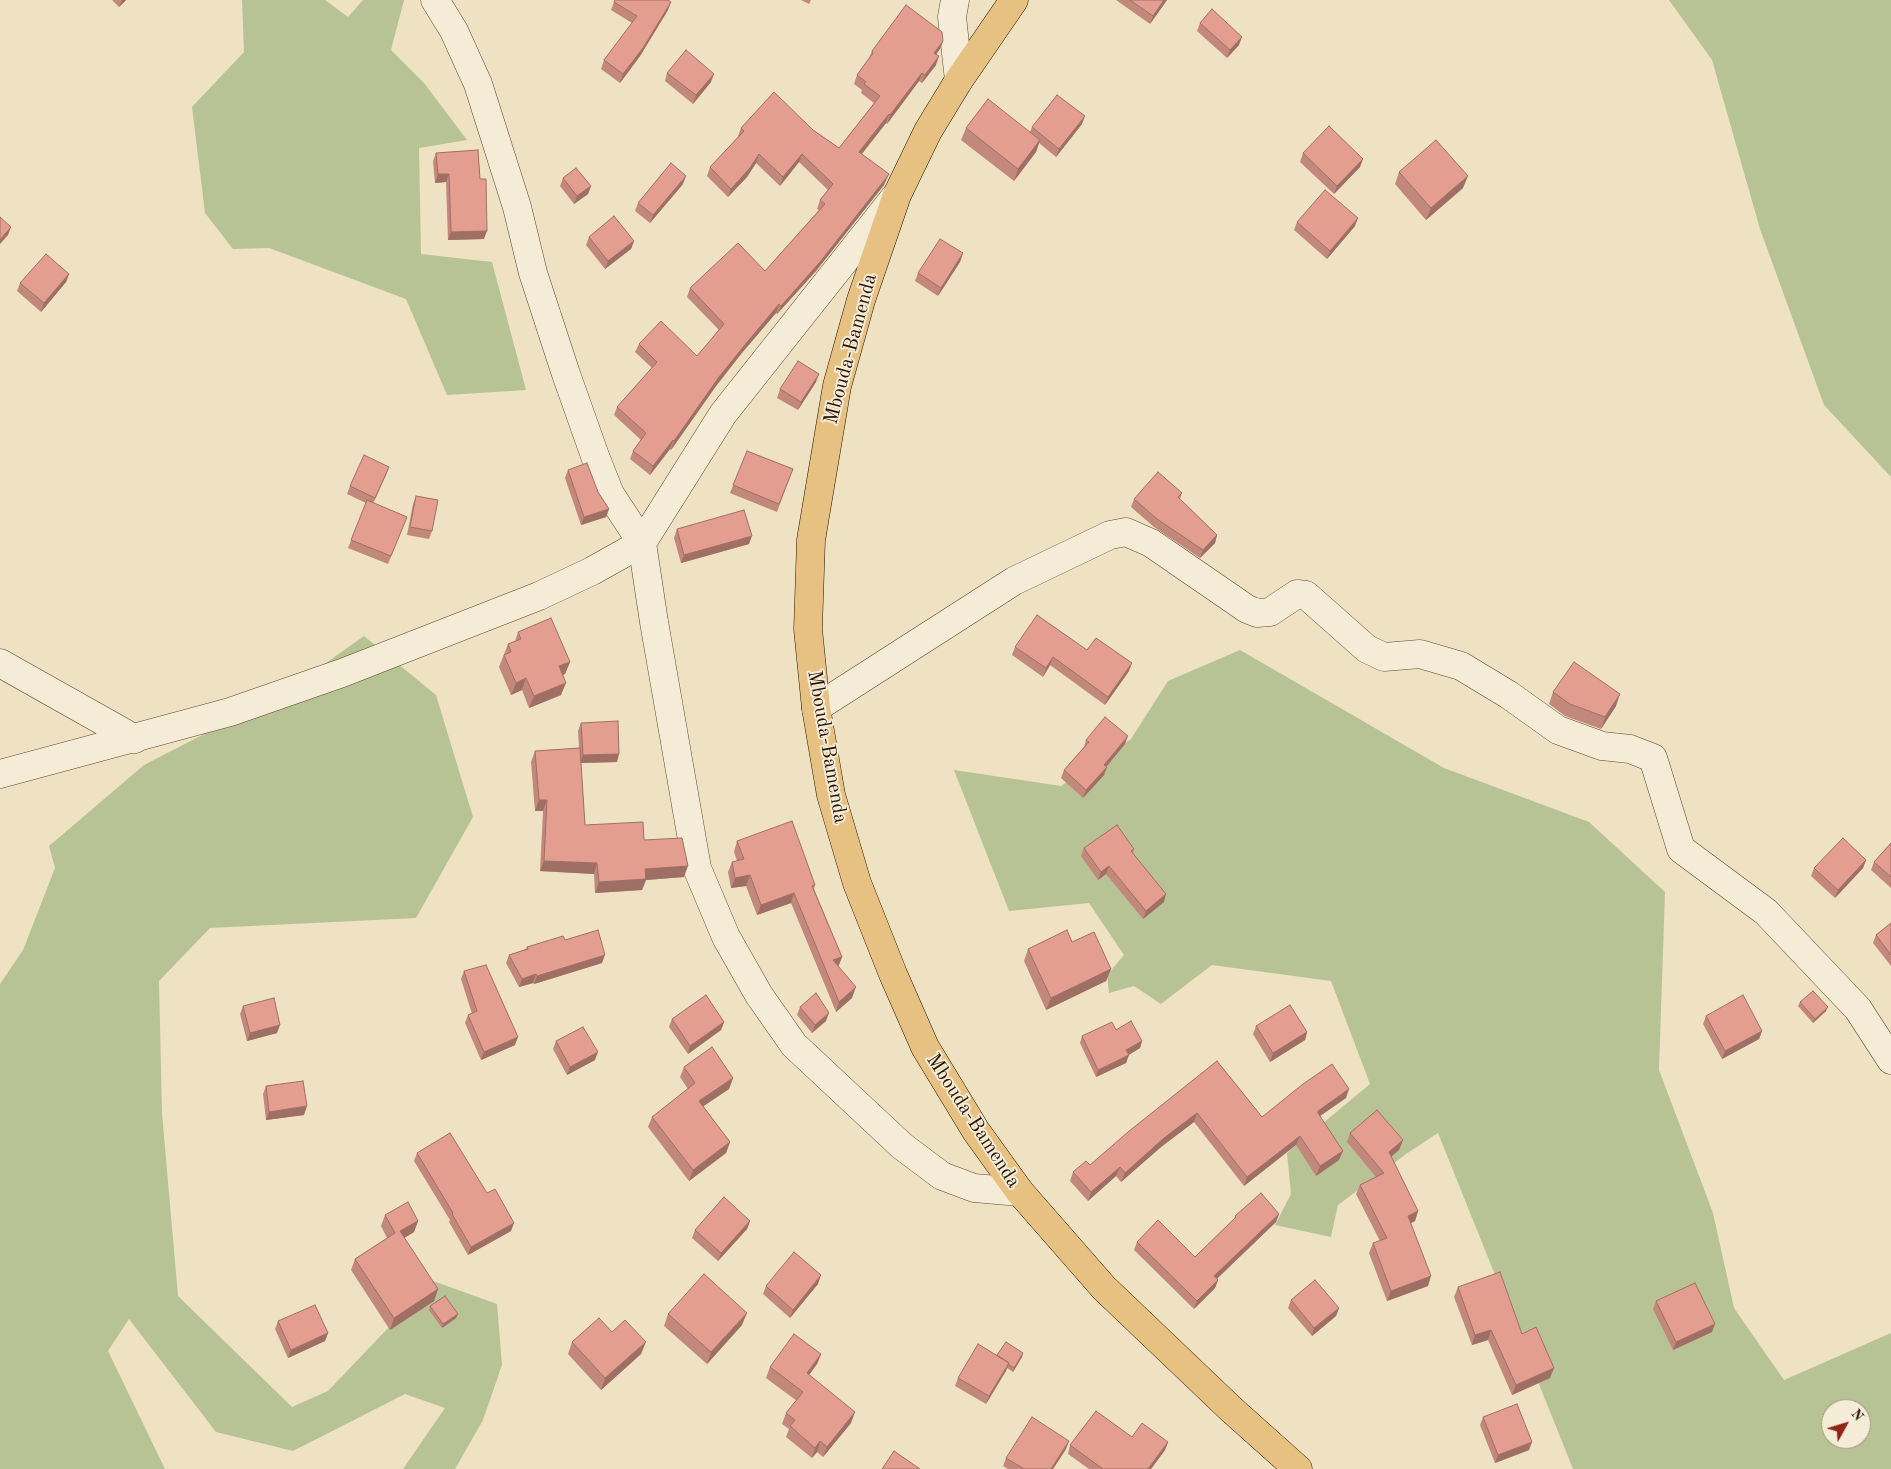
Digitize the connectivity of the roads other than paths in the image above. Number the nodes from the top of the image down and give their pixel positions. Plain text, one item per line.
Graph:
1 (435, 0) edge
2 (955, 0) edge
3 (1014, 0) edge
4 (959, 80) junction
5 (897, 195) junction
6 (642, 543) junction
7 (0, 663) edge
8 (816, 708) junction
9 (135, 738) junction
10 (0, 774) edge
11 (1891, 1060) edge
12 (1020, 1192) junction
13 (1298, 1469) edge

1 - 6 street
2 - 4 street
3 - 4 highway, Mbouda-Bamenda
4 - 5 highway, Mbouda-Bamenda
5 - 6 street
5 - 8 highway, Mbouda-Bamenda
6 - 9 street
6 - 12 street
7 - 9 street
8 - 11 street
8 - 12 highway, Mbouda-Bamenda
9 - 10 street
12 - 13 highway, Mbouda-Bamenda

